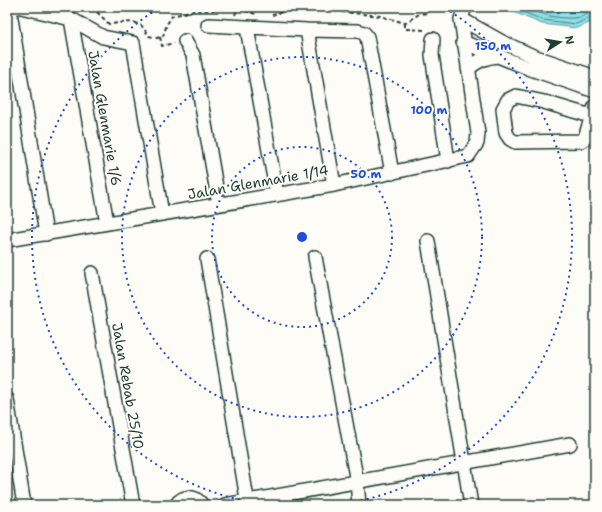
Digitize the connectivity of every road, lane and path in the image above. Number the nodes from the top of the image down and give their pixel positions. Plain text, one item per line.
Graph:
1 (17, 7) edge
2 (21, 7) edge
3 (92, 7) edge
4 (238, 7) edge
5 (299, 7) edge
6 (429, 7) edge
7 (215, 10) dead end
8 (463, 13) edge
9 (259, 15) dead end
10 (266, 17) dead end
11 (71, 19) junction
12 (405, 23) junction
13 (208, 26) dead end
14 (247, 28) junction
15 (307, 30) junction
16 (160, 37) junction
17 (433, 39) joint
18 (185, 41) joint
19 (463, 42) junction
20 (498, 56) junction
21 (530, 62) junction
22 (468, 70) junction
23 (595, 77) edge
24 (595, 91) edge
25 (594, 110) edge
26 (448, 161) junction
27 (392, 173) junction
28 (334, 185) junction
29 (277, 194) junction
30 (219, 204) junction
31 (162, 214) junction
32 (107, 223) junction
33 (46, 234) junction
34 (7, 240) edge
35 (428, 241) dead end
36 (315, 257) dead end
37 (207, 259) dead end
38 (92, 273) dead end
39 (7, 400) edge
40 (570, 444) dead end
41 (465, 462) junction
42 (356, 482) junction
43 (248, 503) edge
44 (24, 505) edge
45 (133, 505) edge
46 (176, 505) edge
47 (202, 505) edge
48 (225, 505) edge
49 (359, 505) edge
50 (471, 505) edge

1 - 33 street
2 - 11 street
3 - 16 path
4 - 9 path
5 - 10 path
5 - 12 path
6 - 12 path
7 - 16 path
8 - 19 street, Jalan Glenmarie 1/14
8 - 21 street
11 - 31 street
11 - 32 street, Jalan Glenmarie 1/6
12 - 17 path
13 - 14 street
14 - 15 street
14 - 29 street
15 - 27 street
15 - 28 street
16 - 18 path
17 - 26 street
18 - 30 street
19 - 20 street
19 - 22 street, Jalan Glenmarie 1/14
20 - 21 street
20 - 22 street
21 - 23 street
21 - 24 street
22 - 26 street, Jalan Glenmarie 1/14
25 - 25 street
26 - 27 street, Jalan Glenmarie 1/14
27 - 28 street, Jalan Glenmarie 1/14
28 - 29 street, Jalan Glenmarie 1/14
29 - 30 street, Jalan Glenmarie 1/14
30 - 31 street, Jalan Glenmarie 1/14
31 - 32 street, Jalan Glenmarie 1/14
32 - 33 street, Jalan Glenmarie 1/14
33 - 34 street, Jalan Glenmarie 1/14
35 - 41 street
36 - 42 street
37 - 43 street
38 - 45 street, Jalan Rebab 25/10
39 - 44 street
40 - 41 street
41 - 42 street
41 - 50 street
42 - 43 street
42 - 49 street
43 - 48 street
46 - 47 street

